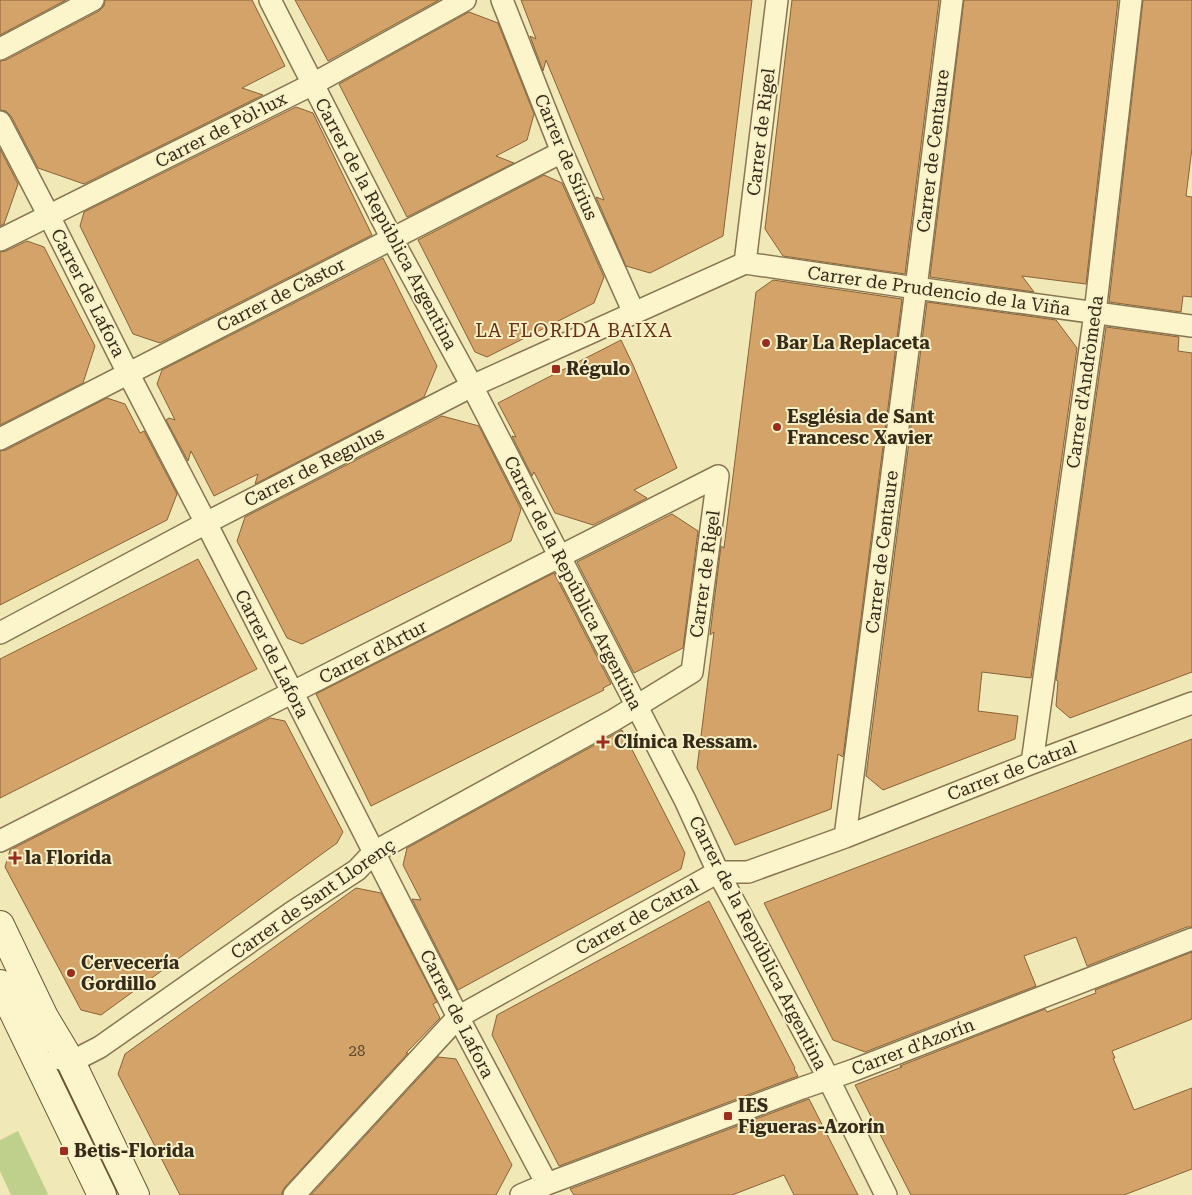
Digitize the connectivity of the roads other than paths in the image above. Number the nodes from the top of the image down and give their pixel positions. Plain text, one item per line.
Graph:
1 (93, 0) edge
2 (270, 0) edge
3 (466, 0) edge
4 (502, 0) edge
5 (777, 0) edge
6 (952, 0) edge
7 (1131, 0) edge
8 (0, 49) edge
9 (313, 84) junction
10 (0, 122) edge
11 (562, 152) junction
12 (49, 216) junction
13 (392, 239) junction
14 (0, 240) edge
15 (745, 263) junction
16 (916, 288) junction
17 (1095, 312) junction
18 (634, 313) junction
19 (1192, 326) edge
20 (128, 373) junction
21 (472, 386) junction
22 (0, 439) edge
23 (718, 476) joint
24 (206, 523) junction
25 (559, 557) junction
26 (0, 633) edge
27 (692, 672) joint
28 (292, 693) junction
29 (1192, 703) edge
30 (636, 706) junction
31 (1032, 763) junction
32 (845, 837) junction
33 (0, 841) edge
34 (374, 852) junction
35 (718, 872) junction
36 (0, 925) edge
37 (1192, 939) edge
38 (0, 984) edge
39 (458, 1017) junction
40 (28, 1041) junction
41 (70, 1062) junction
42 (828, 1079) junction
43 (547, 1184) junction
44 (102, 1195) edge
45 (135, 1195) edge
46 (294, 1195) edge
47 (521, 1195) edge
48 (886, 1195) edge

1 - 8 street
2 - 9 street, Carrer de la República Argentina
3 - 9 street, Carrer de Pòl·lux
4 - 11 street, Carrer de Sírius
5 - 15 street, Carrer de Rigel
6 - 16 street, Carrer de Centaure
7 - 17 street, Carrer d'Andròmeda
9 - 12 street, Carrer de Pòl·lux
9 - 13 street, Carrer de la República Argentina
10 - 12 street, Carrer de Lafora
11 - 13 street, Carrer de Càstor
11 - 18 street, Carrer de Sírius
12 - 14 street, Carrer de Pòl·lux
12 - 20 street, Carrer de Lafora
13 - 20 street, Carrer de Càstor
13 - 21 street, Carrer de la República Argentina
15 - 16 street, Carrer de Prudencio de la Viña
15 - 18 street, Carrer de Regulus
16 - 17 street, Carrer de Prudencio de la Viña
16 - 32 street, Carrer de Centaure
17 - 19 street, Carrer de Prudencio de la Viña
17 - 31 street, Carrer d'Andròmeda
18 - 21 street, Carrer de Regulus
20 - 22 street, Carrer de Càstor
20 - 24 street, Carrer de Lafora
21 - 24 street, Carrer de Regulus
21 - 25 street, Carrer de la República Argentina
23 - 25 street, Carrer d'Artur
23 - 27 street, Carrer de Rigel
24 - 26 street, Carrer de Regulus
24 - 28 street, Carrer de Lafora
25 - 28 street, Carrer d'Artur
25 - 30 street, Carrer de la República Argentina
27 - 30 street, Carrer de Sant Llorenç
28 - 33 street, Carrer d'Artur
28 - 34 street, Carrer de Lafora
29 - 31 street, Carrer de Catral
30 - 34 street, Carrer de Sant Llorenç
30 - 35 street, Carrer de la República Argentina
31 - 32 street, Carrer de Catral
32 - 35 street, Carrer de Catral
34 - 39 street, Carrer de Lafora
34 - 41 street, Carrer de Sant Llorenç
35 - 39 street, Carrer de Catral
35 - 42 street, Carrer de la República Argentina
36 - 41 street
37 - 42 street, Carrer d'Azorín
38 - 40 street
39 - 43 street, Carrer de Lafora
39 - 46 street, Carrer de Catral
40 - 41 street
40 - 44 street
41 - 45 street
42 - 43 street, Carrer d'Azorín
42 - 48 street, Carrer de la República Argentina
43 - 47 street, Carrer d'Azorín

